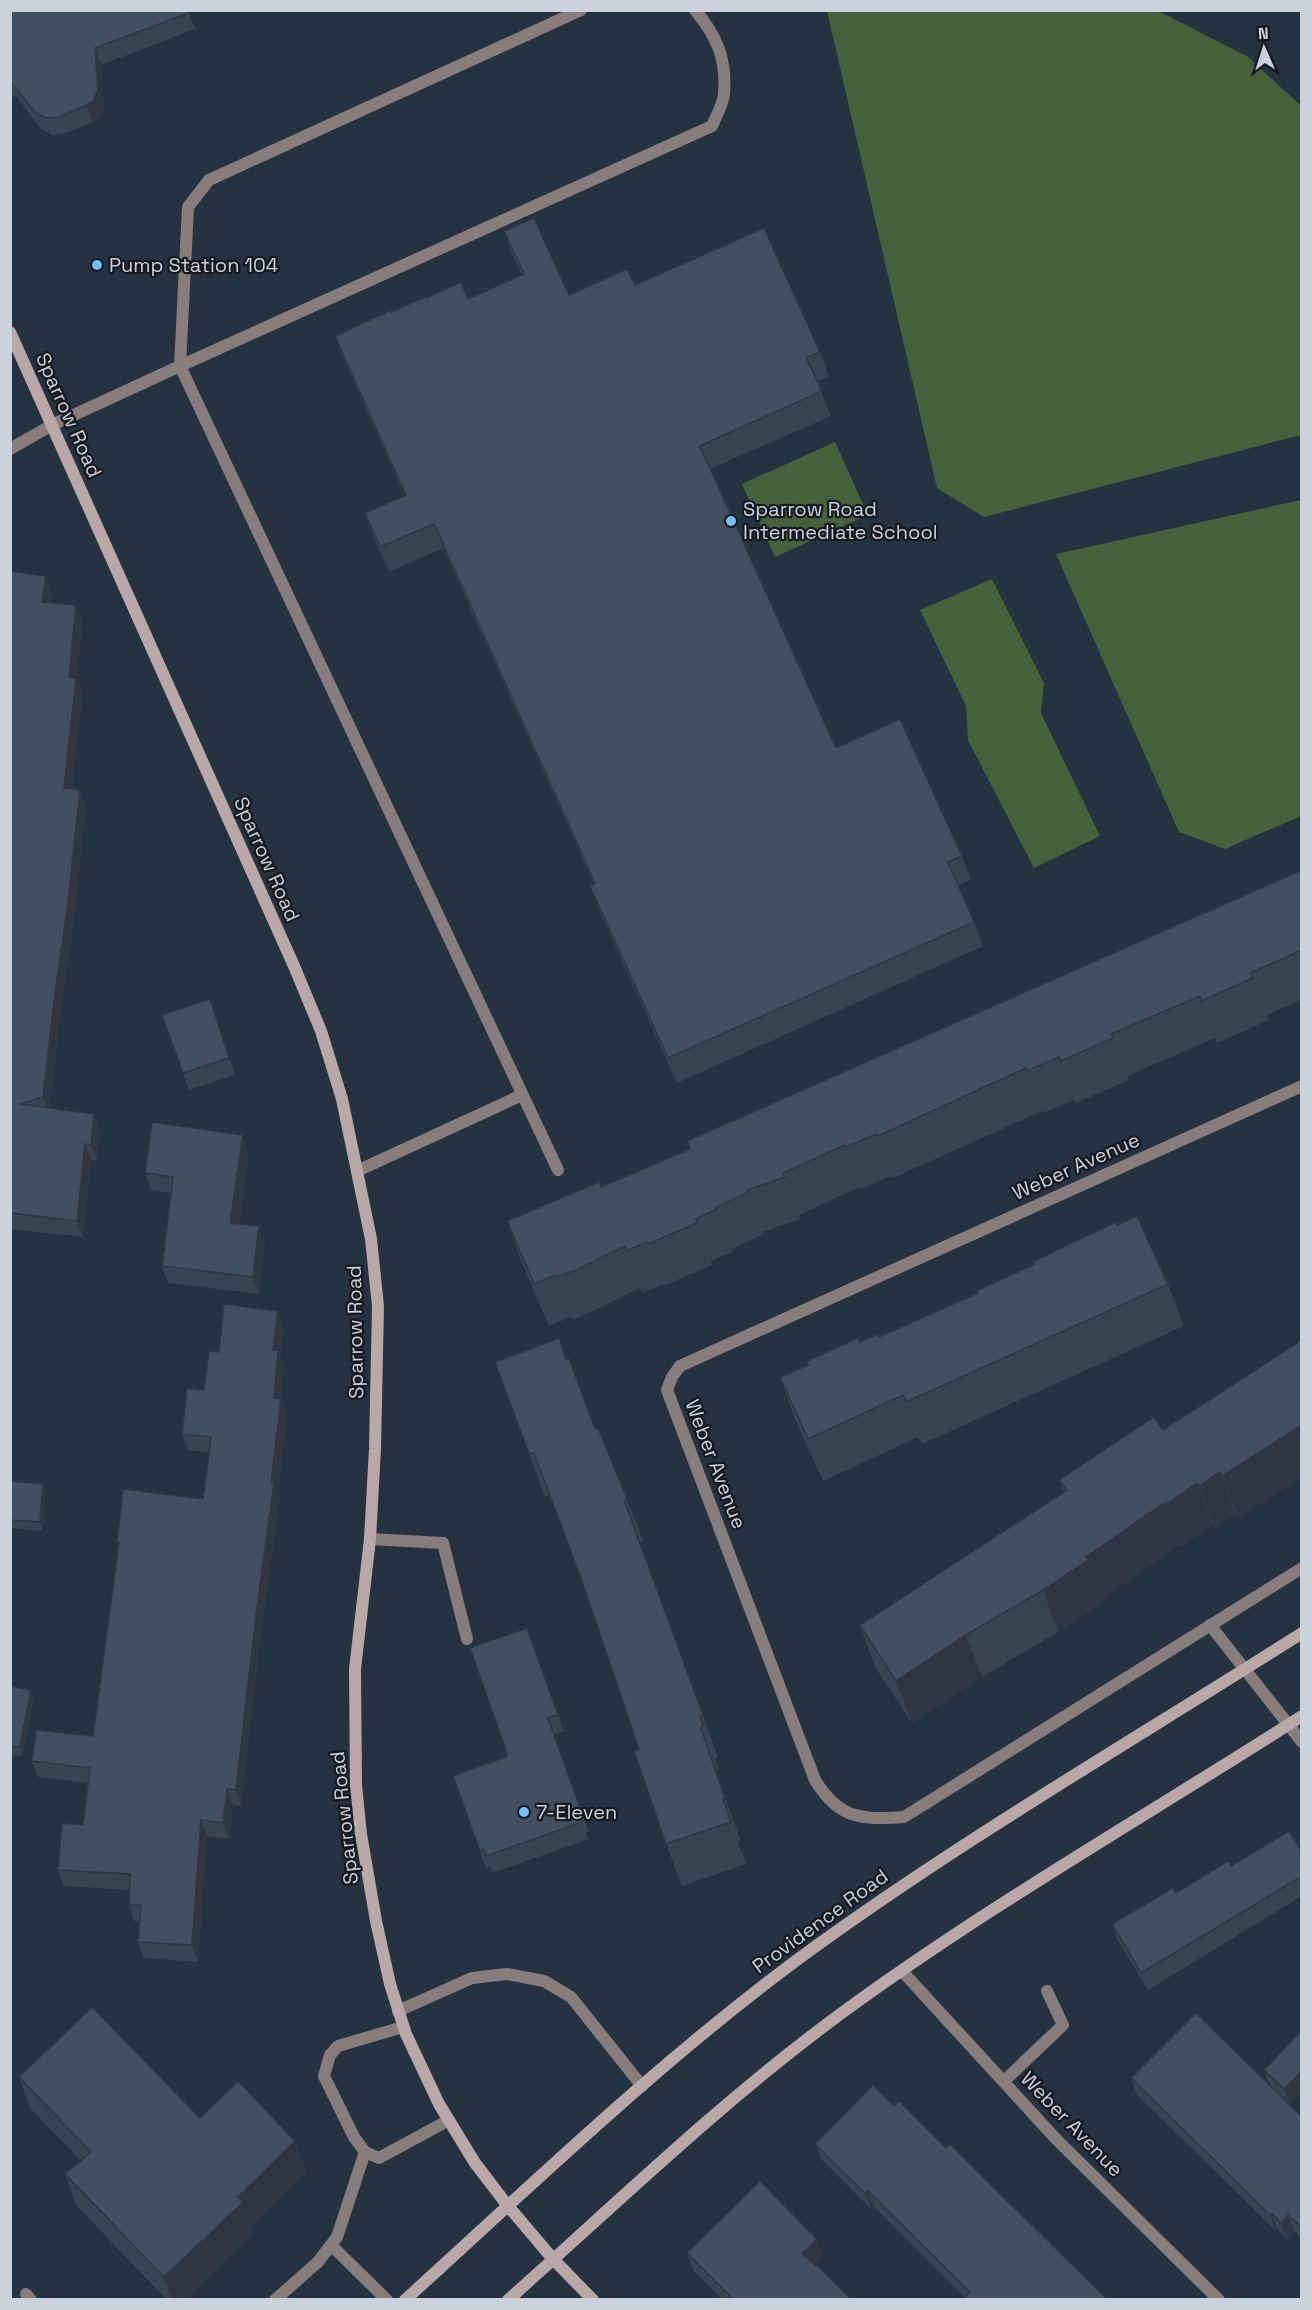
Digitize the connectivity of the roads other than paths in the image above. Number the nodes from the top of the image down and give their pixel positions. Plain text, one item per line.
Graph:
1 (581, 10) edge
2 (695, 10) edge
3 (10, 332) edge
4 (180, 366) junction
5 (52, 425) junction
6 (10, 449) edge
7 (1302, 1086) edge
8 (522, 1095) junction
9 (558, 1170) dead end
10 (357, 1172) junction
11 (370, 1539) junction
12 (1302, 1569) edge
13 (1210, 1625) junction
14 (1302, 1633) edge
15 (466, 1639) dead end
16 (1244, 1670) junction
17 (1302, 1716) edge
18 (1287, 1725) junction
19 (1302, 1742) edge
20 (902, 1971) junction
21 (1047, 1991) dead end
22 (398, 2012) junction
23 (403, 2027) junction
24 (1004, 2081) junction
25 (642, 2086) junction
26 (449, 2120) junction
27 (365, 2152) junction
28 (508, 2206) junction
29 (331, 2245) junction
30 (553, 2259) junction
31 (275, 2300) edge
32 (387, 2300) edge
33 (405, 2300) edge
34 (508, 2300) edge
35 (593, 2300) edge
36 (1220, 2300) edge

1 - 4 street
2 - 4 street
3 - 5 street, Sparrow Road
4 - 5 street
4 - 8 street
5 - 6 street
5 - 10 street, Sparrow Road
7 - 13 street, Weber Avenue
8 - 9 street
8 - 10 street
10 - 11 street, Sparrow Road
11 - 15 street
11 - 22 street, Sparrow Road
12 - 13 street, Weber Avenue
13 - 16 street
14 - 16 street, Providence Road
16 - 18 street
16 - 25 street, Providence Road
17 - 18 street
18 - 19 street
18 - 20 street
20 - 24 street, Weber Avenue
20 - 30 street
21 - 24 street
22 - 23 street, Sparrow Road
22 - 25 street
23 - 26 street, Sparrow Road
23 - 27 street
24 - 36 street, Weber Avenue
25 - 28 street, Providence Road
26 - 27 street
26 - 28 street, Sparrow Road
27 - 29 street
28 - 30 street, Sparrow Road
28 - 33 street, Providence Road
29 - 31 street
29 - 32 street
30 - 34 street
30 - 35 street, Sparrow Road

